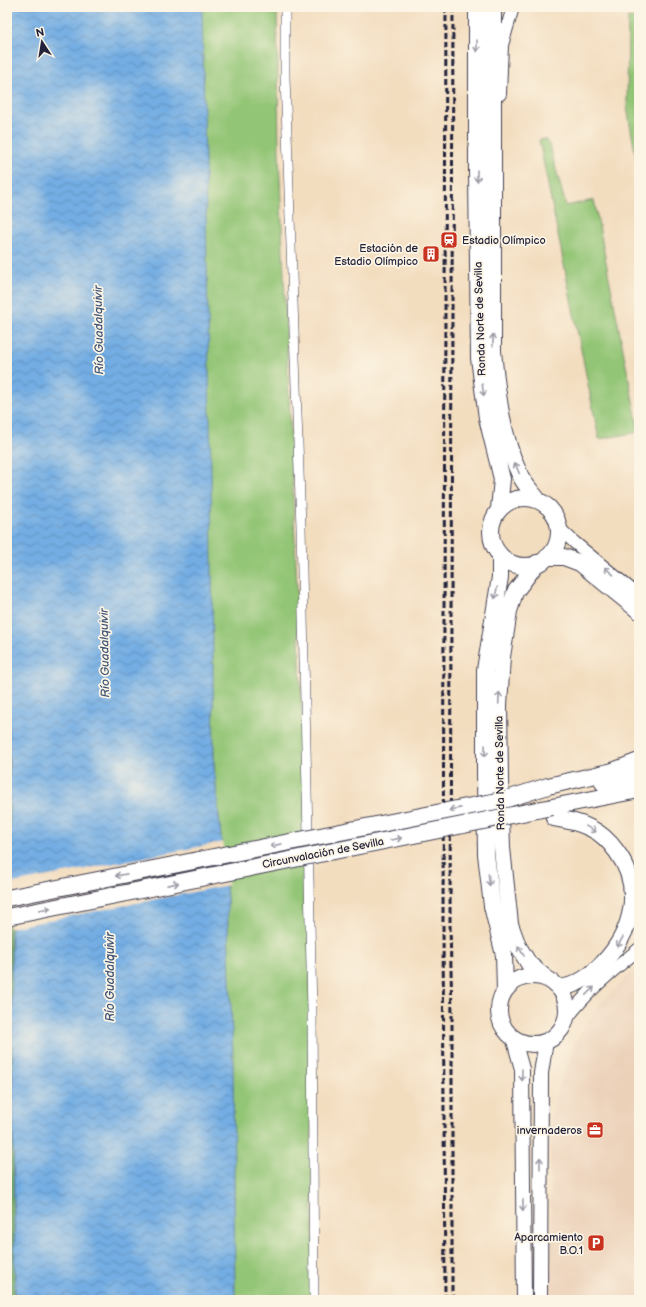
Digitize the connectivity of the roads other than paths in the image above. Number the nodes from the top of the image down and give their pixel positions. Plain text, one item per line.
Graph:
1 (285, 7) edge
2 (477, 7) edge
3 (493, 7) edge
4 (513, 7) edge
5 (493, 171) junction
6 (538, 500) junction
7 (499, 509) junction
8 (558, 527) junction
9 (500, 555) junction
10 (542, 560) junction
11 (639, 596) edge
12 (639, 611) edge
13 (639, 761) edge
14 (639, 776) edge
15 (639, 790) edge
16 (551, 801) junction
17 (7, 898) edge
18 (7, 917) edge
19 (639, 949) edge
20 (553, 984) junction
21 (505, 990) junction
22 (565, 1020) junction
23 (513, 1038) junction
24 (546, 1041) junction
25 (314, 1300) edge
26 (524, 1300) edge
27 (540, 1300) edge

1 - 25 street
2 -> 7 highway, Ronda Norte de Sevilla
3 - 5 highway, Ronda Norte de Sevilla
4 - 5 main road
6 -> 5 highway, Ronda Norte de Sevilla
6 - 7 highway
6 - 8 highway, Ronda Norte de Sevilla
7 - 9 highway, Ronda Norte de Sevilla
8 - 10 highway, Ronda Norte de Sevilla
11 -> 8 main road
9 - 10 highway
9 -> 21 highway, Ronda Norte de Sevilla
10 - 12 highway
20 -> 10 highway, Ronda Norte de Sevilla
13 - 16 highway
14 - 16 highway, Circunvalación de Sevilla
15 - 16 highway, Circunvalación de Sevilla
16 -> 17 highway, Circunvalación de Sevilla, bridge
18 -> 16 highway, Circunvalación de Sevilla, bridge
16 -> 20 highway
22 -> 19 main road
20 - 21 highway
20 - 22 highway, Ronda Norte de Sevilla
21 - 23 highway, Ronda Norte de Sevilla
22 - 24 highway
23 - 24 highway
23 -> 26 main road
27 -> 24 main road

